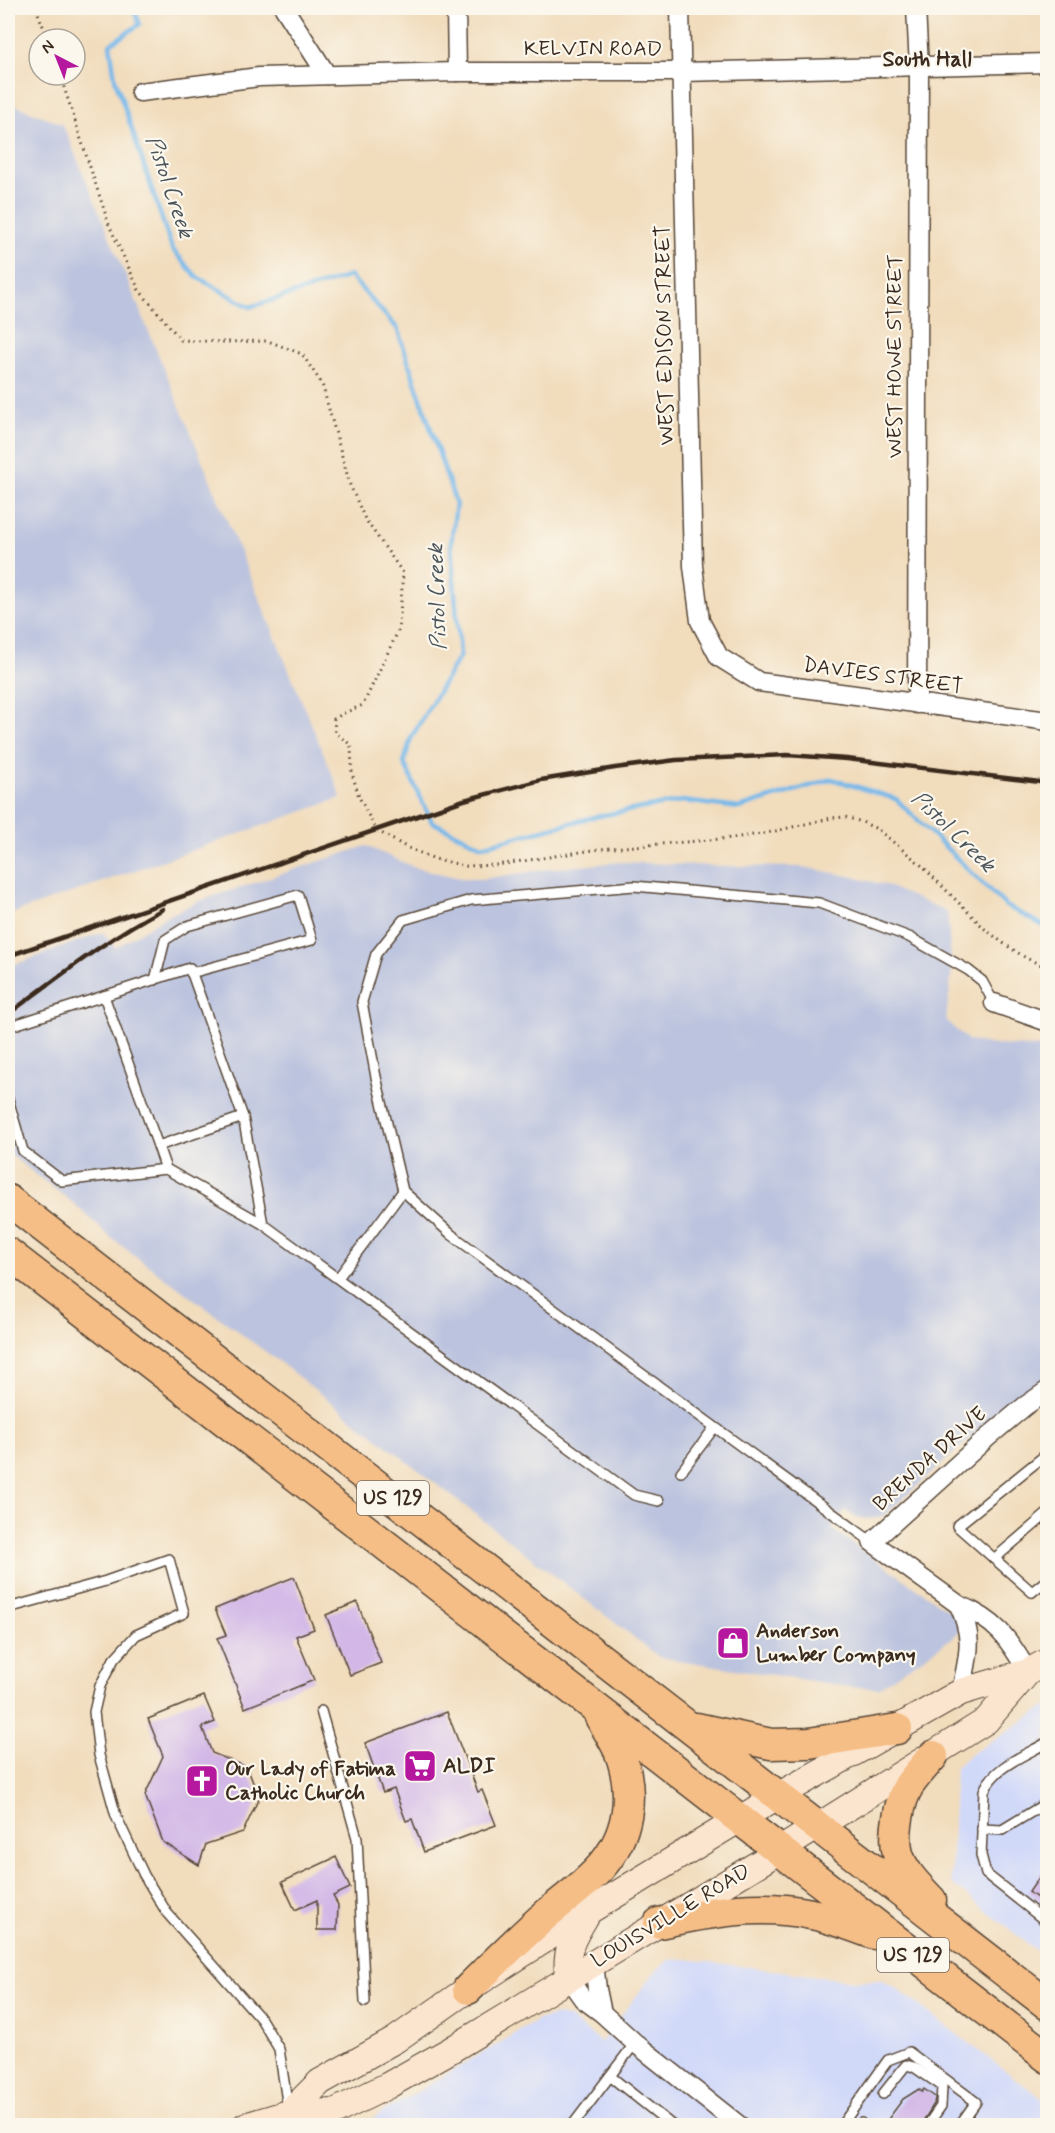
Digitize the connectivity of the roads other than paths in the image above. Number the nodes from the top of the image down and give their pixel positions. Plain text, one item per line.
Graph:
1 (284, 8) edge
2 (456, 8) edge
3 (680, 8) edge
4 (916, 8) edge
5 (1047, 63) edge
6 (918, 67) junction
7 (457, 72) junction
8 (682, 72) junction
9 (327, 75) junction
10 (140, 92) dead end
11 (719, 657) joint
12 (917, 704) junction
13 (1047, 721) edge
14 (191, 973) junction
15 (155, 980) junction
16 (104, 996) junction
17 (994, 1003) joint
18 (1047, 1022) edge
19 (8, 1027) edge
20 (8, 1099) edge
21 (243, 1117) junction
22 (158, 1146) junction
23 (166, 1168) junction
24 (404, 1191) junction
25 (8, 1200) edge
26 (262, 1224) junction
27 (8, 1252) edge
28 (338, 1278) junction
29 (1047, 1390) edge
30 (714, 1428) junction
31 (1047, 1453) edge
32 (681, 1472) dead end
33 (659, 1501) dead end
34 (1047, 1514) edge
35 (872, 1542) junction
36 (994, 1559) junction
37 (1047, 1579) edge
38 (959, 1605) junction
39 (8, 1608) edge
40 (1038, 1666) edge
41 (961, 1692) junction
42 (594, 1707) junction
43 (321, 1711) dead end
44 (688, 1726) junction
45 (897, 1729) junction
46 (1047, 1742) edge
47 (933, 1755) junction
48 (777, 1797) junction
49 (1047, 1802) edge
50 (740, 1820) junction
51 (816, 1828) junction
52 (982, 1829) junction
53 (780, 1851) junction
54 (589, 1911) junction
55 (659, 1923) junction
56 (1047, 1923) edge
57 (896, 1941) junction
58 (975, 1949) junction
59 (594, 1963) junction
60 (568, 1978) junction
61 (468, 1989) junction
62 (365, 2002) dead end
63 (1047, 2005) edge
64 (602, 2013) junction
65 (635, 2043) junction
66 (1047, 2058) edge
67 (610, 2076) junction
68 (942, 2086) junction
69 (955, 2087) junction
70 (883, 2094) dead end
71 (291, 2119) edge
72 (739, 2125) edge
73 (245, 2126) edge
74 (572, 2126) edge
75 (673, 2126) edge
76 (841, 2126) edge
77 (927, 2126) edge
78 (959, 2126) edge

1 - 9 street
2 - 7 street
3 - 8 street, WEST EDISON STREET
4 - 6 street, WEST HOWE STREET
5 - 6 street, KELVIN ROAD
6 - 8 street, KELVIN ROAD
6 - 12 street, WEST HOWE STREET
7 - 8 street, KELVIN ROAD
7 - 9 street, KELVIN ROAD
8 - 11 street, WEST EDISON STREET
9 - 10 street, KELVIN ROAD
11 - 12 street, DAVIES STREET
12 - 13 street, DAVIES STREET
14 - 15 lane
14 - 15 lane
14 - 21 lane
15 - 16 lane
16 - 19 lane
16 - 22 lane
17 - 18 street
17 - 24 lane
20 - 23 lane
21 - 22 lane
21 - 26 lane
22 - 23 lane
23 - 26 lane
24 - 28 lane
24 - 30 lane
25 - 44 highway, US 129
26 - 28 lane
27 - 42 highway, US 129
28 - 33 lane
29 - 35 street, BRENDA DRIVE
30 - 32 lane
30 - 35 lane
31 - 36 lane
34 - 36 lane
35 - 38 street, BRENDA DRIVE
36 - 37 lane
38 - 40 street, BRENDA DRIVE
38 - 41 street
39 - 71 lane
40 - 41 main road, LOUISVILLE ROAD
40 - 47 main road, LOUISVILLE ROAD
41 - 45 main road, LOUISVILLE ROAD
42 - 50 highway, US 129
42 - 61 highway
43 - 62 lane
44 - 45 highway
44 - 48 highway, US 129
45 - 48 main road, LOUISVILLE ROAD
46 - 52 lane
47 - 51 main road, LOUISVILLE ROAD
47 - 58 highway
48 - 50 main road, LOUISVILLE ROAD
48 - 51 highway, US 129
49 - 52 lane
50 - 53 highway, US 129
50 - 54 main road, LOUISVILLE ROAD
51 - 53 main road, LOUISVILLE ROAD
51 - 58 highway, US 129
52 - 56 lane
53 - 55 main road, LOUISVILLE ROAD
53 - 57 highway, US 129
54 - 60 main road
54 - 61 main road, LOUISVILLE ROAD
55 - 57 highway
55 - 59 main road, LOUISVILLE ROAD
57 - 66 highway, US 129
58 - 63 highway, US 129
59 - 60 main road, LOUISVILLE ROAD
59 - 64 street
60 - 64 street
60 - 71 main road, LOUISVILLE ROAD
61 - 71 main road, LOUISVILLE ROAD
64 - 65 street
65 - 67 lane
65 - 72 street
67 - 74 lane
67 - 75 lane
68 - 69 lane
68 - 70 lane
68 - 77 lane
69 - 76 lane
69 - 78 lane
71 - 73 main road, LOUISVILLE ROAD

